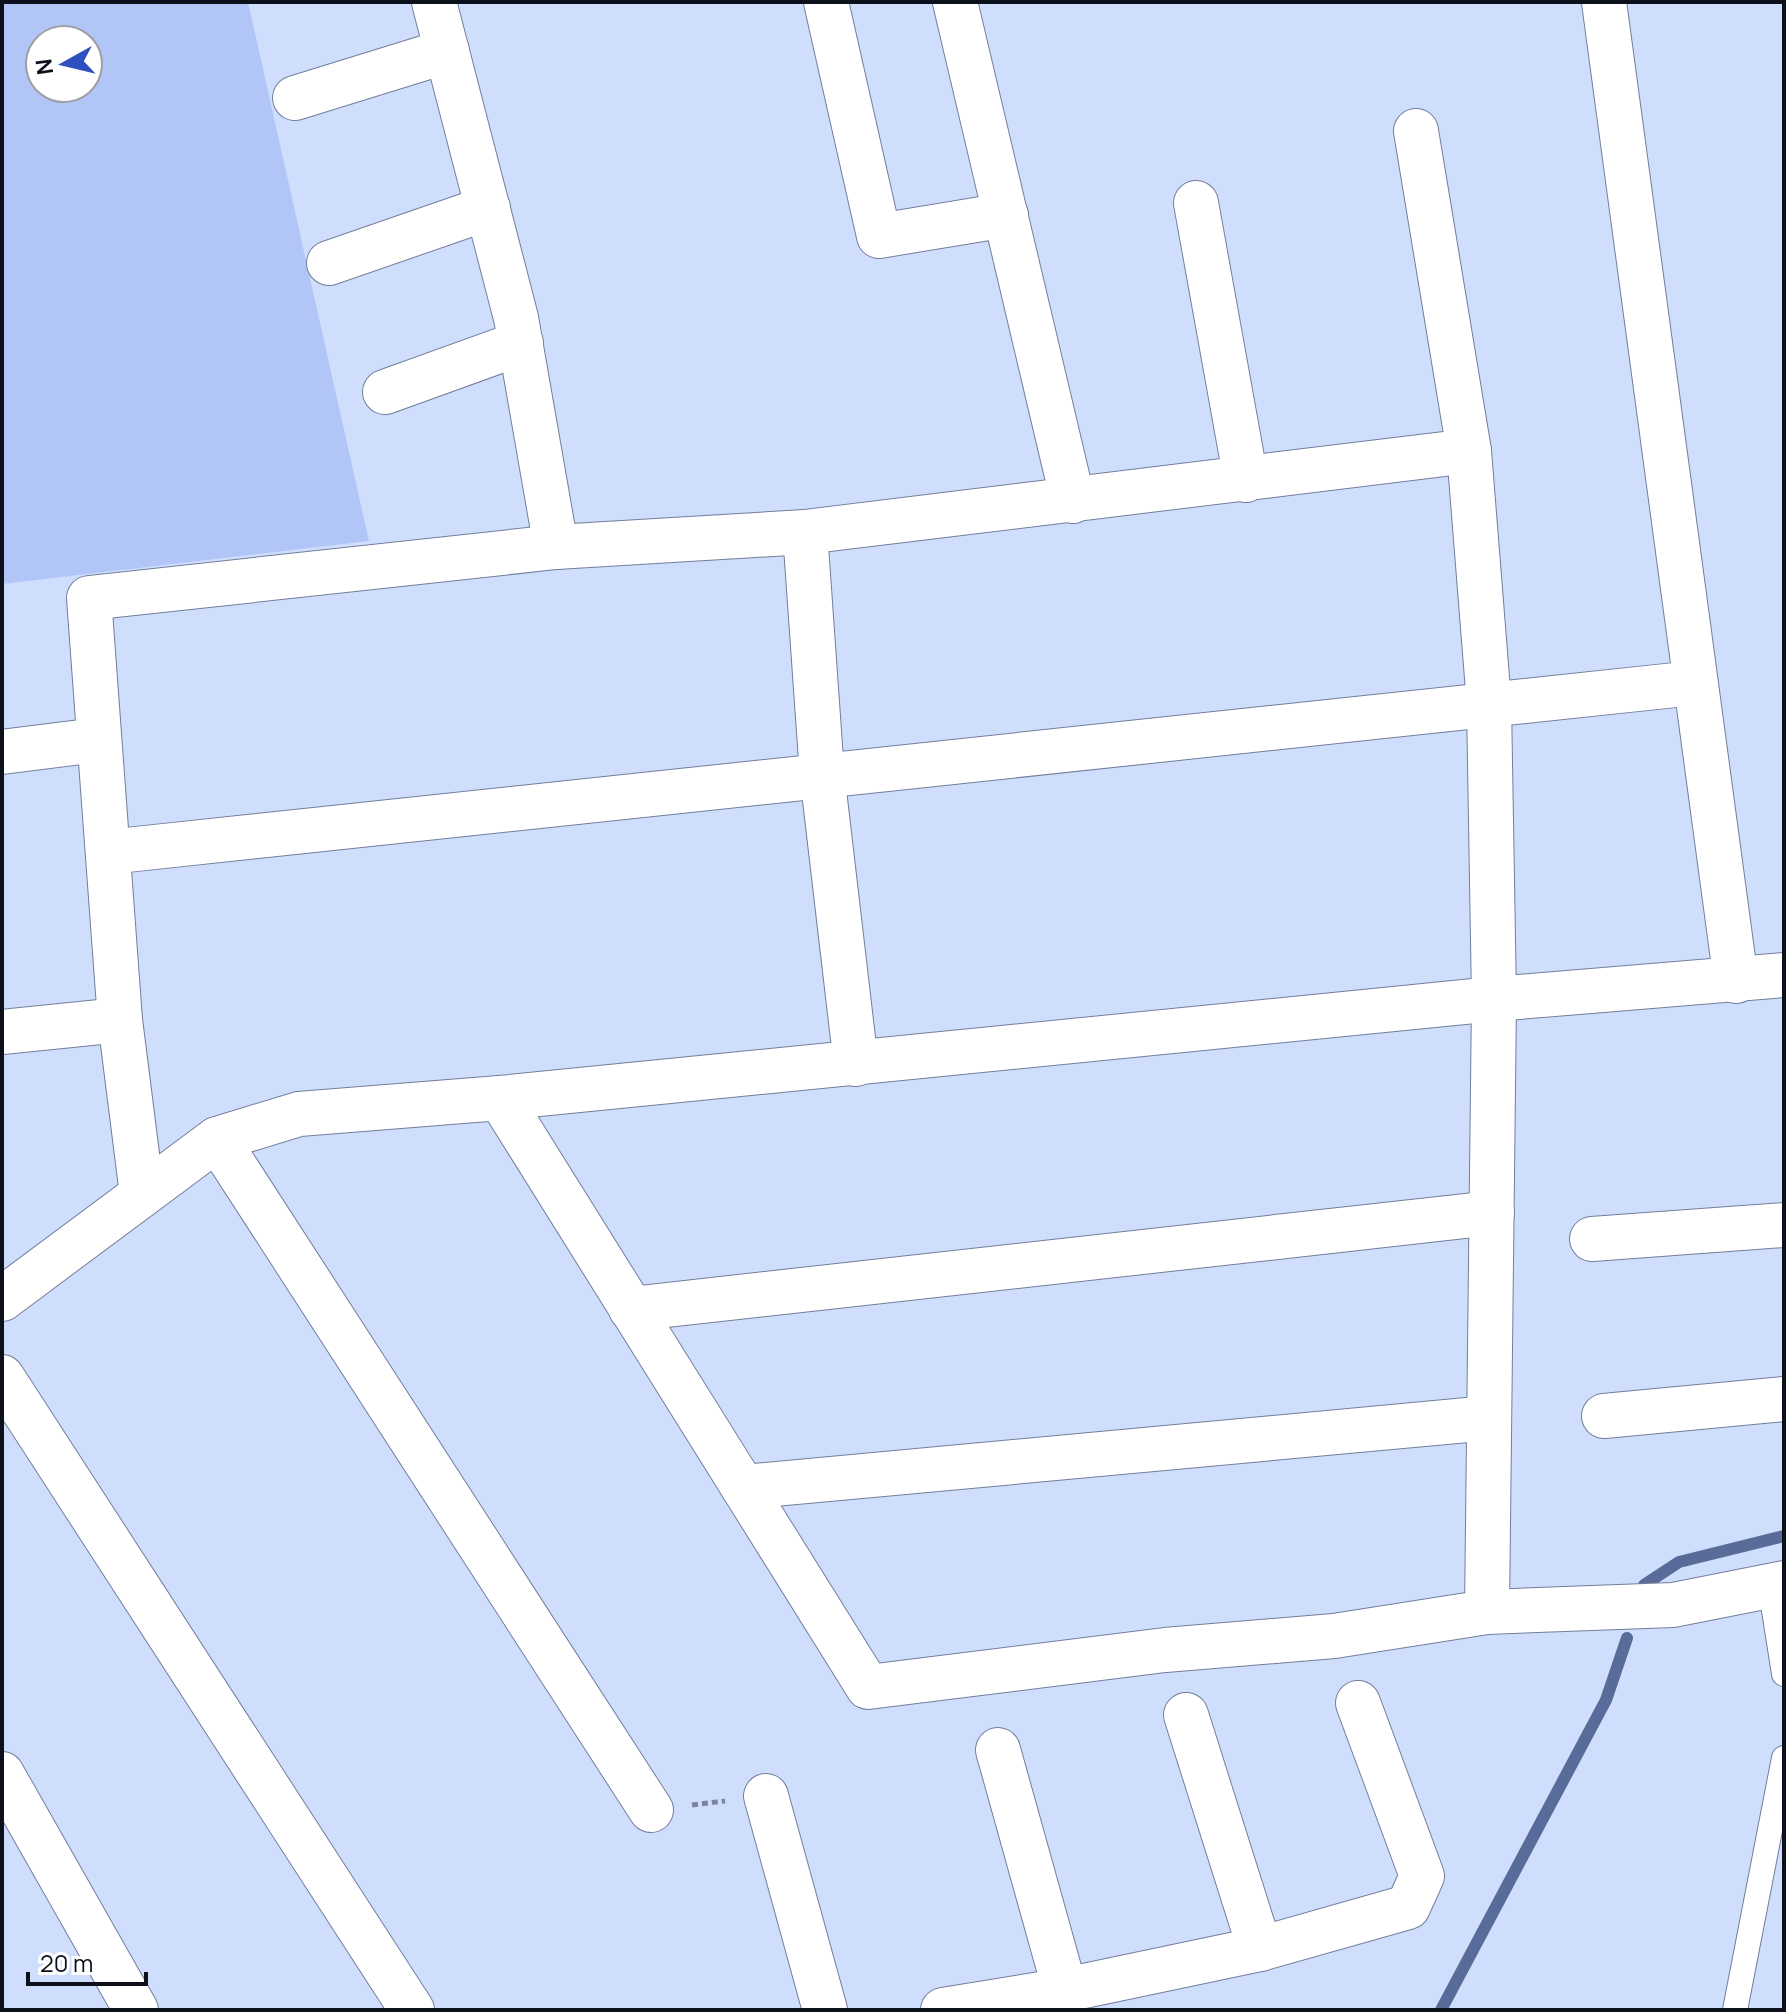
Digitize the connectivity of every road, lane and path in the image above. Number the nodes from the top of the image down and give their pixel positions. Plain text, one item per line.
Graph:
1 (434, 2) edge
2 (826, 2) edge
3 (955, 2) edge
4 (1604, 2) edge
5 (447, 51) junction
6 (295, 98) dead end
7 (1416, 131) dead end
8 (1196, 203) dead end
9 (488, 208) junction
10 (1006, 215) junction
11 (329, 263) dead end
12 (521, 343) junction
13 (385, 392) dead end
14 (1469, 451) junction
15 (1246, 480) junction
16 (1073, 501) junction
17 (805, 532) junction
18 (556, 547) junction
19 (1694, 683) junction
20 (1489, 703) junction
21 (97, 740) junction
22 (2, 752) edge
23 (822, 774) junction
24 (108, 852) junction
25 (1784, 975) edge
26 (1736, 981) junction
27 (1494, 999) junction
28 (120, 1020) junction
29 (2, 1032) edge
30 (856, 1064) junction
31 (500, 1098) junction
32 (217, 1139) junction
33 (142, 1194) junction
34 (1492, 1213) junction
35 (1784, 1225) edge
36 (1592, 1239) dead end
37 (2, 1299) edge
38 (631, 1309) junction
39 (2, 1377) edge
40 (1784, 1399) edge
41 (1604, 1416) dead end
42 (1489, 1418) junction
43 (743, 1487) junction
44 (1777, 1584) edge
45 (1487, 1612) junction
46 (1784, 1674) edge
47 (1358, 1703) dead end
48 (1186, 1715) dead end
49 (998, 1750) dead end
50 (1784, 1758) edge
51 (2, 1774) edge
52 (766, 1796) joint
53 (651, 1810) joint
54 (1260, 1949) junction
55 (1065, 1990) junction
56 (136, 2010) edge
57 (412, 2010) edge
58 (825, 2010) edge
59 (943, 2010) edge
60 (1735, 2010) edge

1 - 5 street
2 - 10 street
3 - 10 street
4 - 19 street
5 - 6 street
5 - 9 street
7 - 14 street
8 - 15 street
9 - 11 street
9 - 12 street
10 - 16 street
12 - 13 street
12 - 18 street
14 - 15 street
14 - 20 street
15 - 16 street
16 - 17 street
17 - 18 street
17 - 23 street
18 - 21 street
19 - 20 street
19 - 26 street
20 - 23 street
20 - 27 street
21 - 22 street
21 - 24 street
23 - 24 street
23 - 30 street
24 - 28 street
25 - 26 street
26 - 27 street
27 - 30 street
27 - 34 street
28 - 29 street
28 - 33 street
30 - 31 street
31 - 32 street
31 - 38 street
32 - 33 street
32 - 53 street
33 - 37 street
34 - 38 street
34 - 42 street
35 - 36 street
38 - 43 street
39 - 57 street
40 - 41 street
42 - 43 street
42 - 45 street
43 - 45 street
44 - 45 street
44 - 46 lane
47 - 54 street
48 - 54 street
49 - 55 street
50 - 60 lane
51 - 56 street
52 - 53 path
52 - 58 street
54 - 55 street
55 - 59 street

